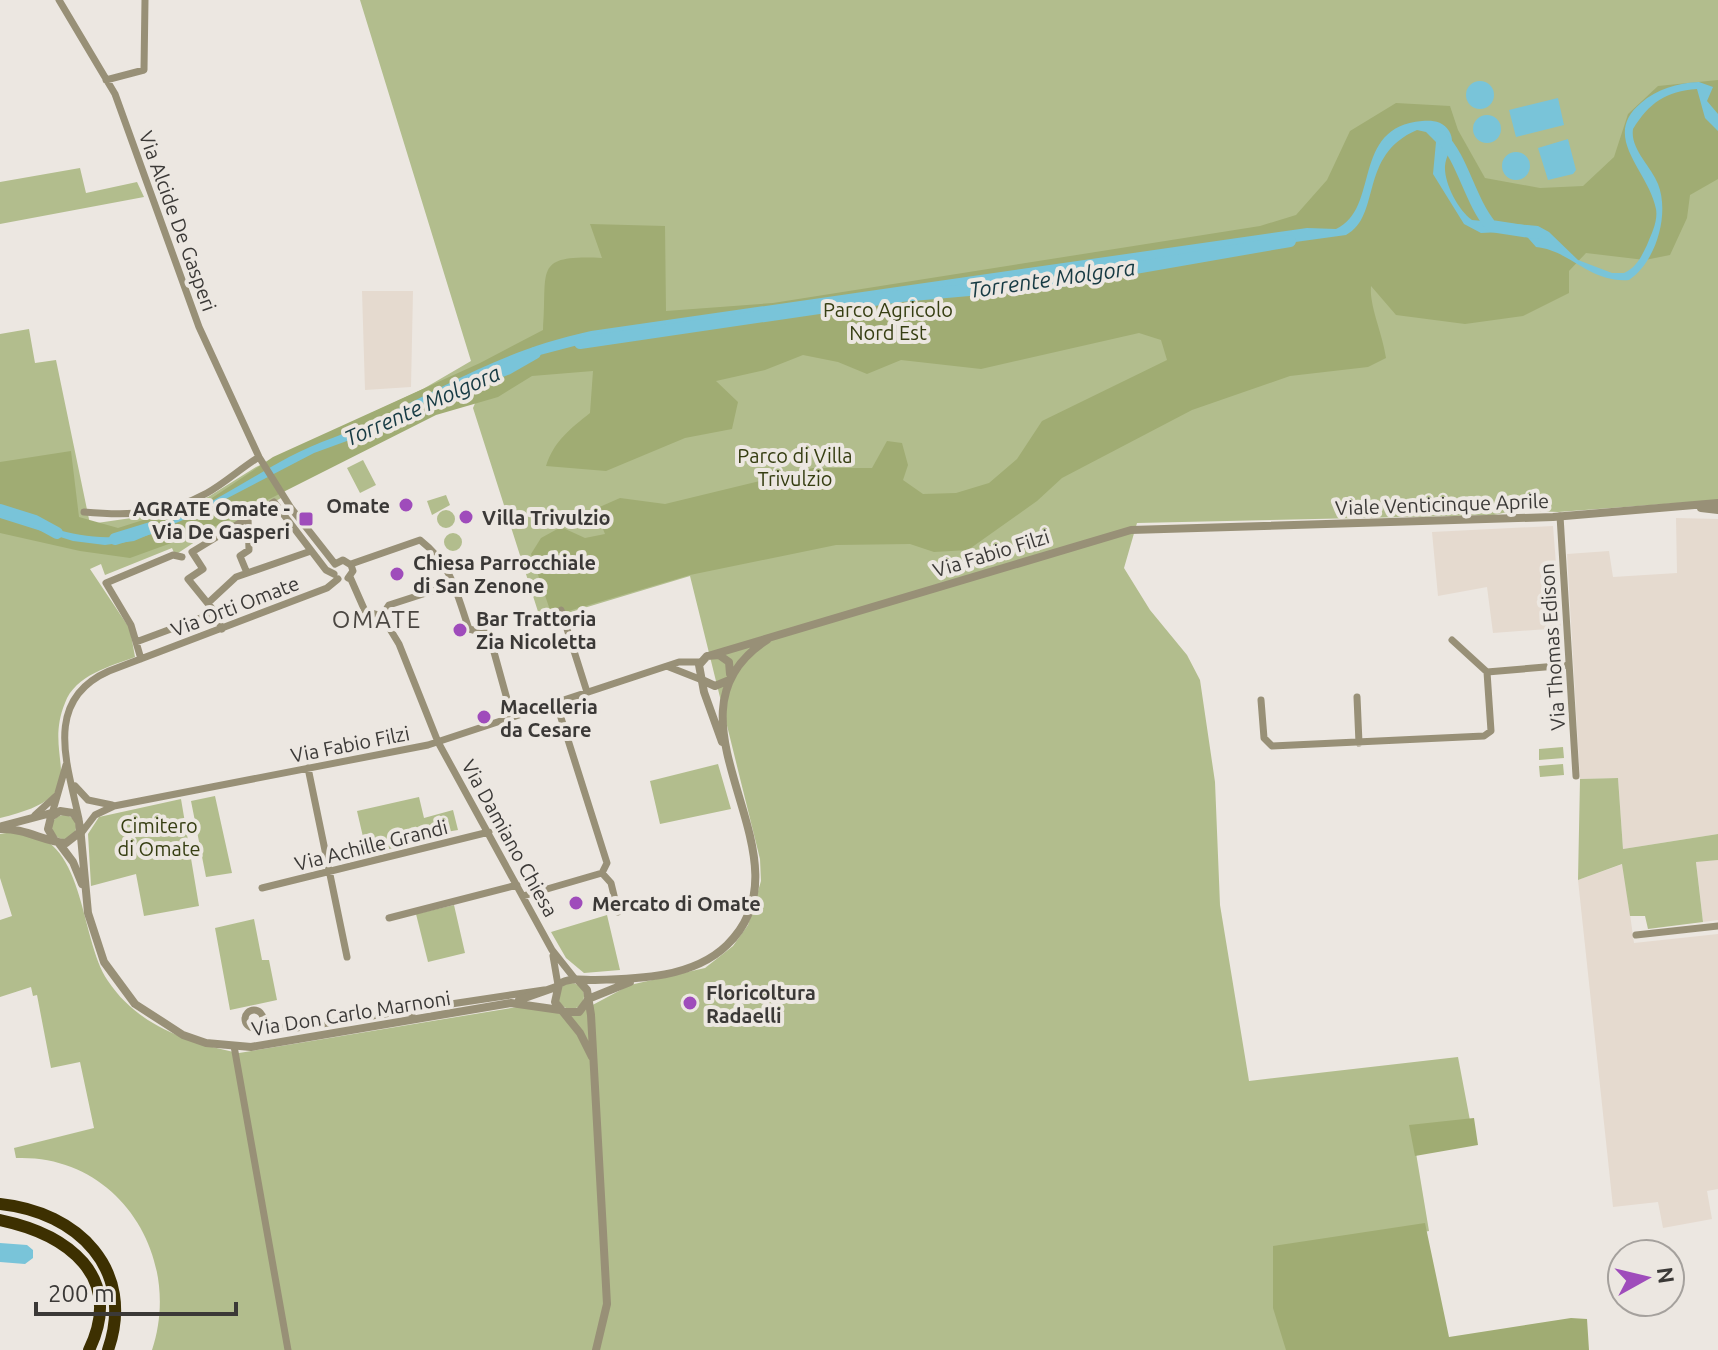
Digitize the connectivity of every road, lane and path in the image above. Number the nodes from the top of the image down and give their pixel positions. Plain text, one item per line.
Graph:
1 (59, 0) edge
2 (145, 0) edge
3 (106, 80) junction
4 (260, 460) junction
5 (1718, 503) edge
6 (1676, 507) junction
7 (1718, 510) edge
8 (84, 512) dead end
9 (1560, 516) junction
10 (248, 518) junction
11 (1208, 525) joint
12 (311, 551) junction
13 (182, 557) dead end
14 (335, 564) junction
15 (351, 564) junction
16 (247, 573) junction
17 (336, 576) junction
18 (350, 577) junction
19 (454, 584) junction
20 (208, 603) junction
21 (561, 610) dead end
22 (206, 616) dead end
23 (382, 616) junction
24 (222, 629) junction
25 (786, 632) junction
26 (1452, 640) dead end
27 (136, 642) junction
28 (141, 659) junction
29 (704, 659) junction
30 (1569, 665) junction
31 (667, 667) junction
32 (1487, 672) junction
33 (728, 678) junction
34 (702, 680) junction
35 (587, 692) junction
36 (1357, 697) dead end
37 (1261, 700) dead end
38 (556, 702) junction
39 (512, 717) junction
40 (438, 742) junction
41 (1359, 743) junction
42 (728, 753) junction
43 (66, 756) junction
44 (308, 768) junction
45 (71, 774) junction
46 (1576, 776) dead end
47 (61, 788) junction
48 (111, 805) junction
49 (76, 808) junction
50 (56, 814) junction
51 (32, 817) junction
52 (0, 827) edge
53 (79, 830) junction
54 (489, 832) junction
55 (57, 842) junction
56 (330, 872) junction
57 (602, 873) junction
58 (517, 885) junction
59 (262, 888) dead end
60 (523, 896) junction
61 (86, 897) junction
62 (618, 912) dead end
63 (389, 918) dead end
64 (1718, 926) edge
65 (1636, 935) dead end
66 (552, 950) junction
67 (347, 957) dead end
68 (638, 978) junction
69 (577, 980) junction
70 (557, 986) junction
71 (546, 990) junction
72 (588, 999) junction
73 (511, 1003) junction
74 (562, 1011) junction
75 (412, 1015) junction
76 (262, 1023) dead end
77 (574, 1025) junction
78 (591, 1033) junction
79 (234, 1046) junction
80 (592, 1057) junction
81 (0, 1204) edge
82 (0, 1220) edge
83 (89, 1350) edge
84 (108, 1350) edge
85 (288, 1350) edge
86 (596, 1350) edge

1 - 3 street, Via Alcide De Gasperi
2 - 3 street
3 - 4 street, Via Alcide De Gasperi
4 - 8 street
4 - 14 street, Via Alcide De Gasperi
5 - 6 street, Viale Venticinque Aprile
6 - 7 street, Viale Venticinque Aprile
6 - 9 street, Viale Venticinque Aprile
9 - 11 street, Viale Venticinque Aprile
9 - 30 street, Via Thomas Edison
10 - 12 street, Via Orti Omate
10 - 16 street
10 - 20 street, Via Orti Omate
11 - 25 street, Via Fabio Filzi
12 - 16 street
12 - 17 street, Via Orti Omate
13 - 27 street
14 - 15 street
14 - 17 street
15 - 18 street
15 - 19 street
16 - 20 street
17 - 18 street
17 - 24 street, Via Orti Omate
18 - 23 street, Via Damiano Chiesa
19 - 23 street
19 - 39 street
20 - 24 street
21 - 35 street
22 - 27 street, Via Orti Omate
23 - 40 street, Via Damiano Chiesa
24 - 28 street, Via Orti Omate
25 - 29 street, Via Fabio Filzi
25 - 33 street, Via Fabio Filzi
26 - 32 street
27 - 28 street
28 - 43 street, Via Orti Omate
29 - 31 street, Via Fabio Filzi
29 - 33 street
29 - 34 street
30 - 32 street
30 - 46 street, Via Thomas Edison
31 - 34 street
31 - 35 street, Via Fabio Filzi
32 - 41 street
33 - 34 street
33 - 42 street
34 - 42 street
35 - 38 street, Via Fabio Filzi
36 - 41 street
37 - 41 street
38 - 39 street, Via Fabio Filzi
38 - 57 street
39 - 40 street, Via Fabio Filzi
40 - 44 street, Via Fabio Filzi
40 - 54 street, Via Damiano Chiesa
42 - 68 street
43 - 45 street, Via Orti Omate
43 - 47 street, Via Orti Omate
44 - 48 street, Via Fabio Filzi
44 - 56 street
45 - 48 street
45 - 49 street, Via Orti Omate
47 - 50 street, Via Orti Omate
47 - 51 street
48 - 49 street, Via Fabio Filzi
48 - 53 street, Via Fabio Filzi
49 - 50 street, Via Fabio Filzi
49 - 53 street, Via Orti Omate
50 - 51 street, Via Fabio Filzi
50 - 53 street
50 - 55 street
51 - 52 street, Via Fabio Filzi
52 - 55 street, Via Fabio Filzi
53 - 55 street
53 - 61 street, Via Don Carlo Marnoni
54 - 56 street, Via Achille Grandi
54 - 58 street, Via Damiano Chiesa
55 - 61 street, Via Don Carlo Marnoni
56 - 59 street, Via Achille Grandi
56 - 67 street
57 - 60 street
57 - 62 street
58 - 60 street, Via Damiano Chiesa
58 - 63 street
60 - 66 street, Via Damiano Chiesa
61 - 79 street, Via Don Carlo Marnoni
64 - 65 street
66 - 69 street, Via Damiano Chiesa
66 - 70 street, Via Damiano Chiesa
68 - 69 street
68 - 72 street
69 - 70 street
69 - 72 street
70 - 71 street
70 - 74 street
71 - 73 street
71 - 75 street
72 - 74 street
72 - 78 street
73 - 74 street
73 - 75 street, Via Don Carlo Marnoni
74 - 77 street
75 - 76 street
75 - 79 street, Via Don Carlo Marnoni
77 - 78 street
77 - 80 street
78 - 80 street
79 - 85 street
80 - 86 street
81 - 84 highway
82 - 83 highway

